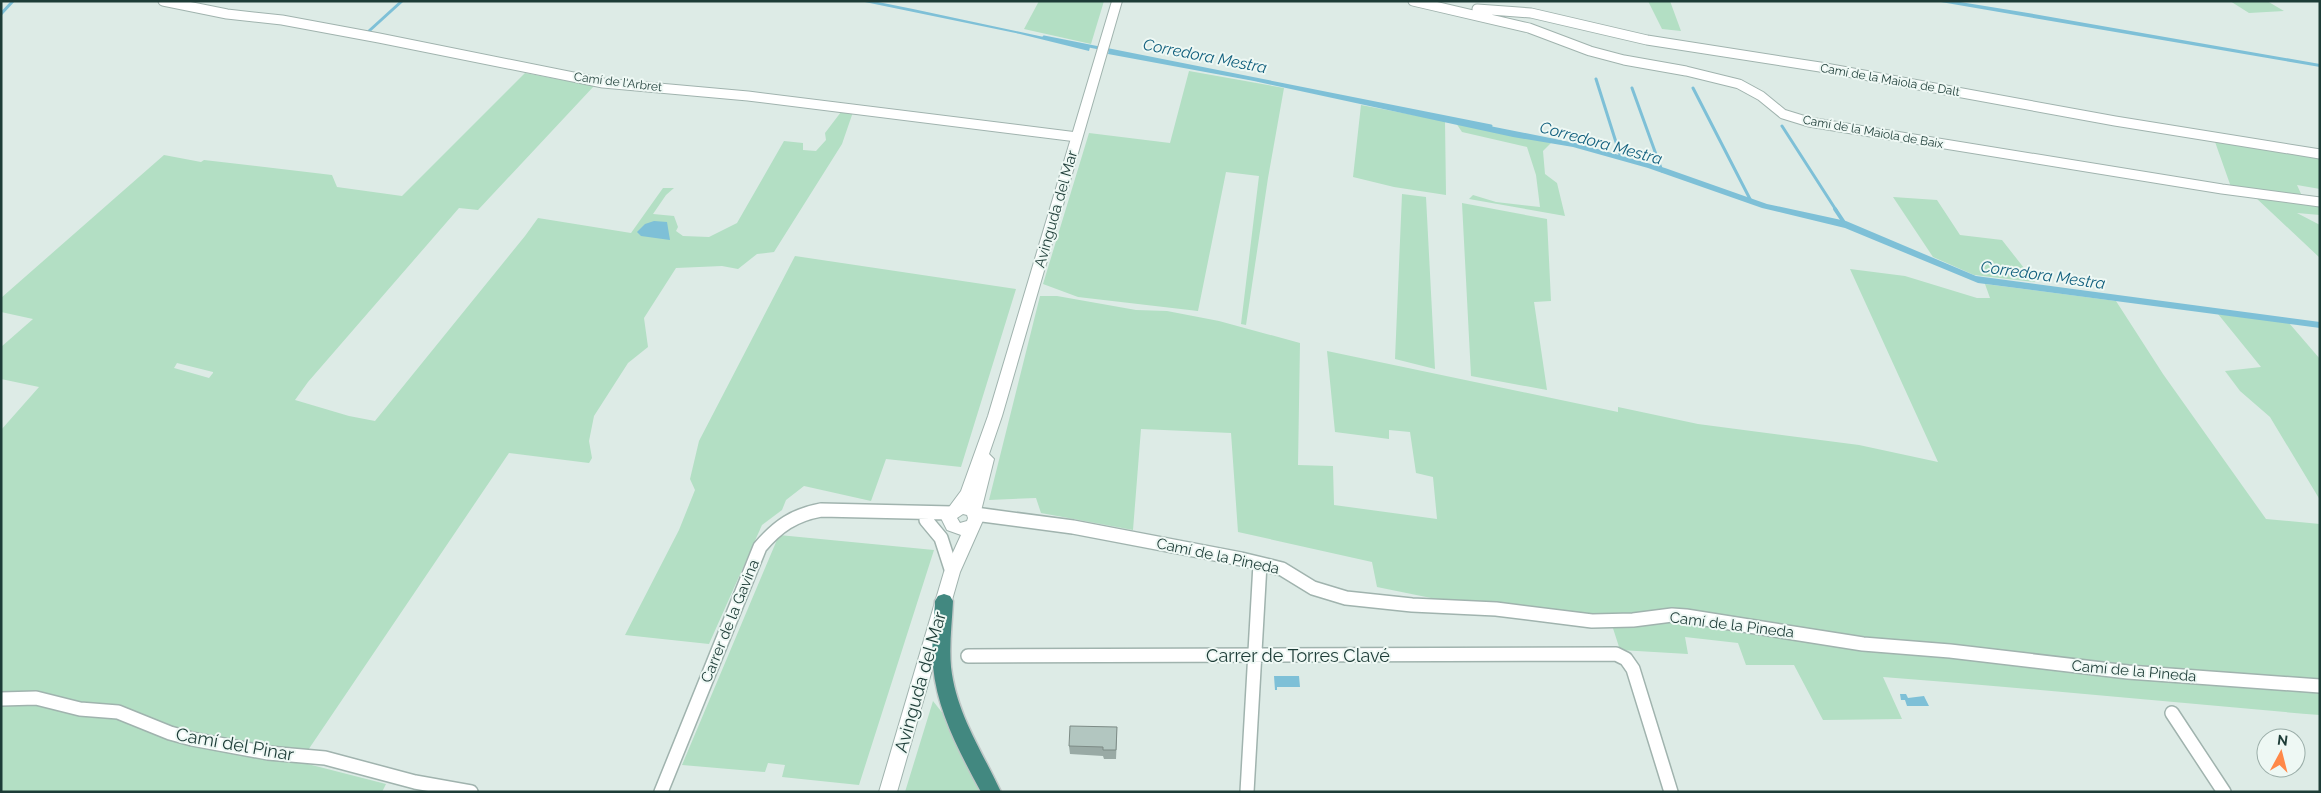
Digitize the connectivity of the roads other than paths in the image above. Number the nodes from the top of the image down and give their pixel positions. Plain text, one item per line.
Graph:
1 (163, 1) edge
2 (1116, 1) edge
3 (1413, 1) edge
4 (1461, 10) junction
5 (1077, 137) junction
6 (2320, 154) edge
7 (2320, 202) edge
8 (850, 508) joint
9 (895, 512) junction
10 (963, 518) junction
11 (926, 520) junction
12 (1260, 564) junction
13 (952, 572) junction
14 (944, 601) junction
15 (1255, 655) junction
16 (968, 656) dead end
17 (2320, 686) edge
18 (1, 700) edge
19 (2172, 712) dead end
20 (471, 792) edge
21 (661, 792) edge
22 (888, 792) edge
23 (991, 792) edge
24 (1246, 792) edge
25 (1671, 792) edge
26 (2224, 792) edge

1 - 5 street, Camí de l'Arbret
2 - 5 street, Avinguda del Mar
3 - 4 street, Camí de la Maiola de Baix
4 - 6 street, Camí de la Maiola de Dalt
4 - 7 street, Camí de la Maiola de Baix
5 - 10 street, Avinguda del Mar
8 - 9 street, Camí de la Pineda
8 - 21 street, Carrer de la Gavina
9 - 10 street, Camí de la Pineda
9 - 11 street, Camí de la Pineda
10 - 11 street, Camí de la Pineda
10 - 12 street, Camí de la Pineda
10 - 13 street, Avinguda del Mar
11 - 13 street
12 - 15 street
12 - 17 street, Camí de la Pineda
13 - 14 street, Avinguda del Mar
14 - 22 street, Avinguda del Mar
14 - 23 highway
15 - 16 street, Carrer de Torres Clavé
15 - 24 street
15 - 25 street, Carrer de Torres Clavé
18 - 20 street, Camí del Pinar
19 - 26 street

